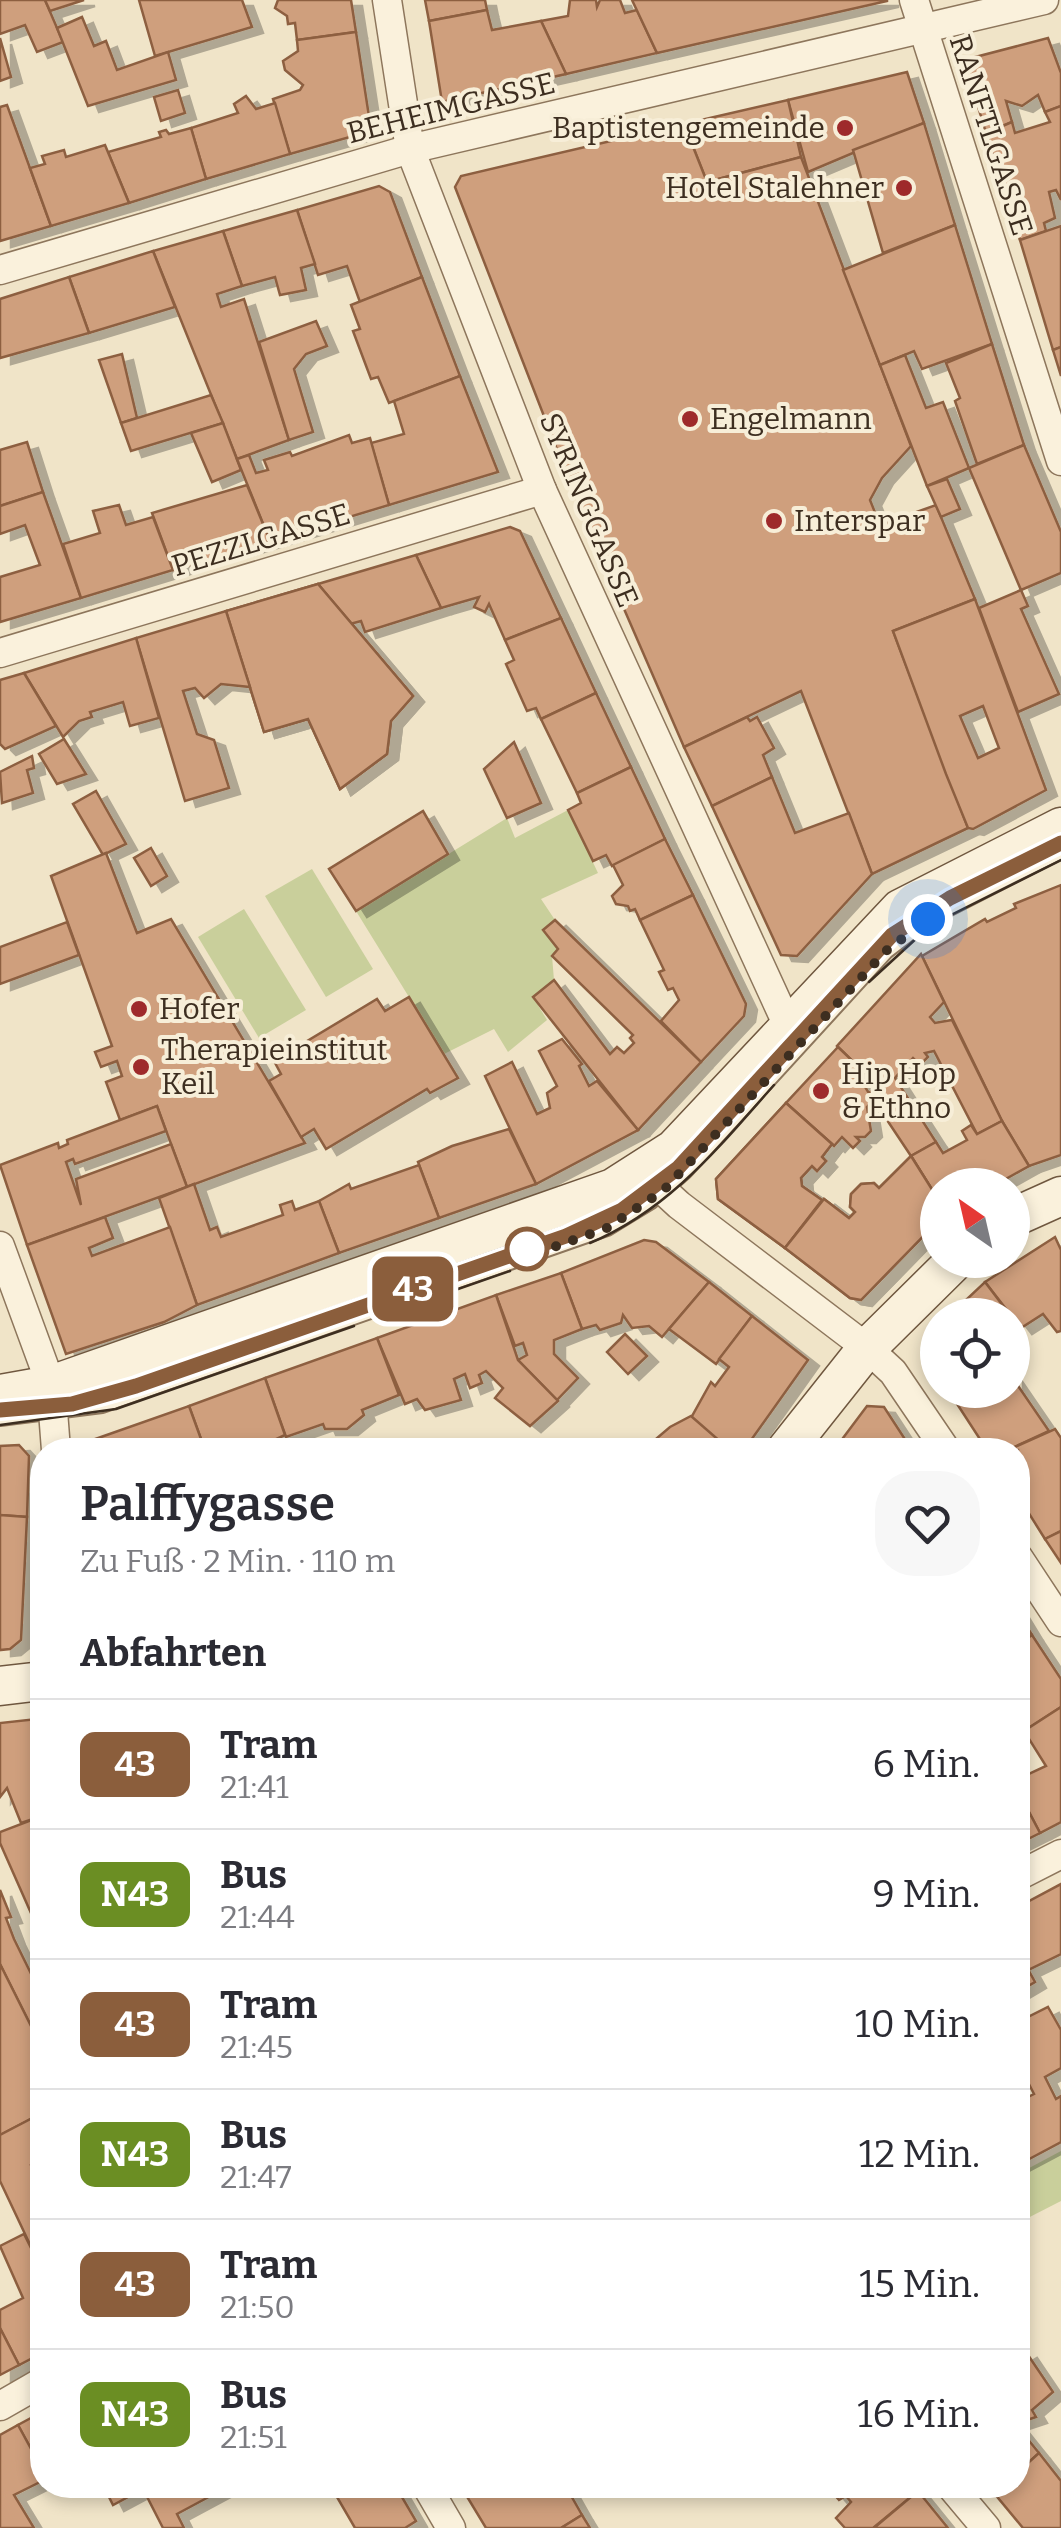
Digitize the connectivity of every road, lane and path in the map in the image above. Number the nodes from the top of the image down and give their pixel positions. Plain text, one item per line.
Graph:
1 (386, 0) edge
2 (914, 0) edge
3 (1044, 0) edge
4 (923, 28) junction
5 (410, 149) junction
6 (0, 270) edge
7 (1061, 461) edge
8 (542, 490) junction
9 (0, 654) edge
10 (1061, 826) edge
11 (1061, 850) edge
12 (788, 1026) junction
13 (653, 1181) junction
14 (1061, 1196) edge
15 (1030, 1210) edge
16 (0, 1246) edge
17 (938, 1278) edge
18 (867, 1348) junction
19 (0, 1394) edge
20 (52, 1399) junction
21 (0, 1418) edge
22 (55, 1438) edge
23 (796, 1438) edge
24 (938, 1438) edge
25 (1030, 1576) edge
26 (1061, 1622) edge
27 (30, 1682) edge
28 (0, 1686) edge
29 (1061, 1854) edge
30 (1030, 1870) edge
31 (30, 2389) edge
32 (0, 2406) edge
33 (434, 2498) edge
34 (961, 2498) edge
35 (452, 2528) edge
36 (986, 2528) edge

1 - 5 street, SYRINGGASSE
2 - 4 street, RANFTLGASSE
3 - 4 street, BEHEIMGASSE
4 - 5 street, BEHEIMGASSE
4 - 7 street, RANFTLGASSE
5 - 6 street, BEHEIMGASSE
5 - 8 street, SYRINGGASSE
8 - 9 street, PEZZLGASSE
8 - 12 street, SYRINGGASSE
10 - 12 main road
11 - 13 lane
12 - 13 main road
13 - 18 street
13 - 20 main road
14 - 15 main road
16 - 20 street
17 - 18 main road
18 - 23 main road
18 - 24 street
19 - 20 main road
20 - 21 lane
20 - 22 street
25 - 26 street
27 - 28 main road
29 - 30 street
31 - 32 street
33 - 35 street
34 - 36 street

